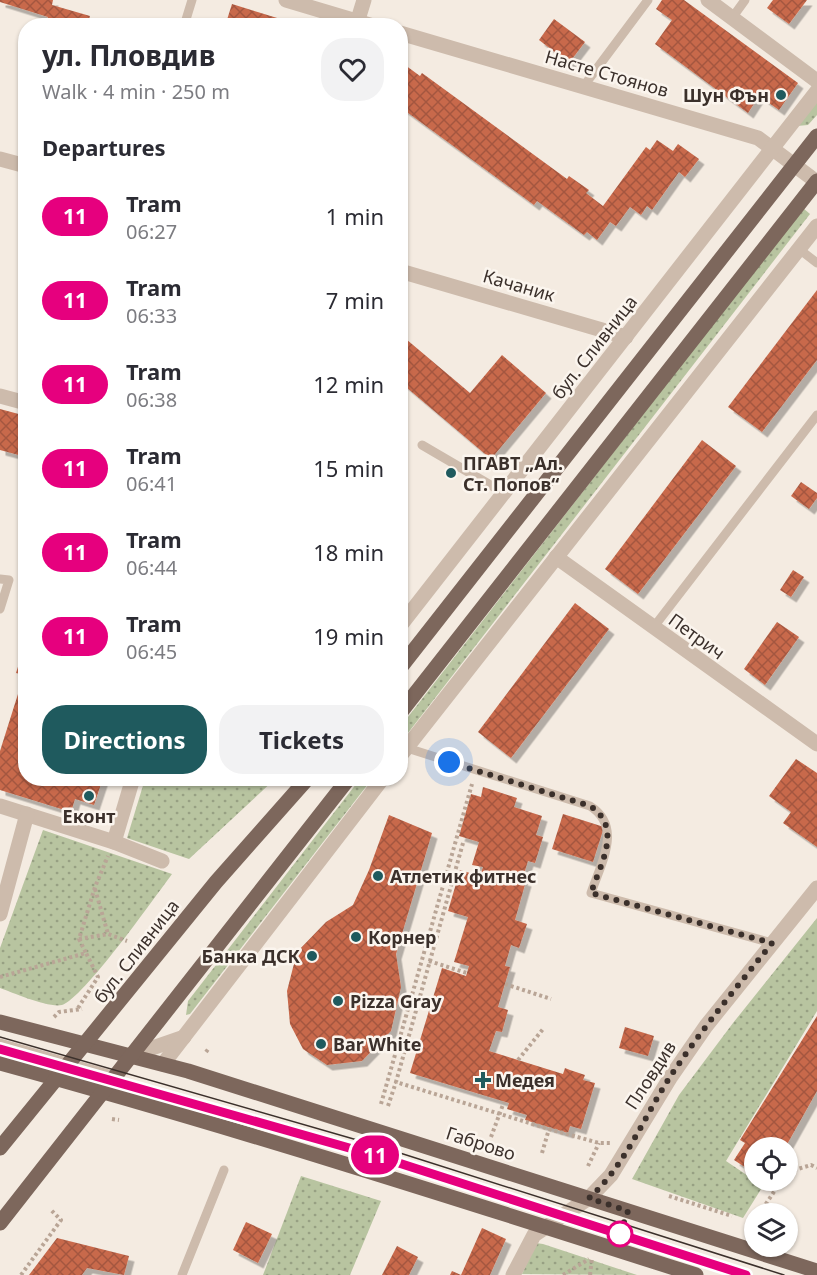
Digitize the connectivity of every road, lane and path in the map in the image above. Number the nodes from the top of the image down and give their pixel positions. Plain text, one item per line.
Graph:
1 (192, 0) edge
2 (286, 0) edge
3 (364, 0) edge
4 (648, 0) edge
5 (708, 0) edge
6 (745, 0) edge
7 (186, 18) edge
8 (342, 18) edge
9 (359, 18) edge
10 (732, 18) junction
11 (408, 35) edge
12 (817, 81) edge
13 (583, 87) junction
14 (817, 91) edge
15 (817, 136) edge
16 (774, 149) junction
17 (0, 159) edge
18 (18, 164) edge
19 (795, 166) junction
20 (817, 182) edge
21 (817, 226) edge
22 (799, 249) junction
23 (817, 263) edge
24 (408, 274) edge
25 (626, 337) junction
26 (0, 396) edge
27 (18, 401) edge
28 (817, 415) edge
29 (422, 445) dead end
30 (504, 493) junction
31 (556, 557) junction
32 (0, 579) edge
33 (0, 609) edge
34 (408, 616) edge
35 (653, 628) junction
36 (408, 658) edge
37 (408, 703) edge
38 (817, 744) edge
39 (408, 747) edge
40 (408, 753) edge
41 (476, 771) junction
42 (131, 786) edge
43 (301, 786) edge
44 (344, 786) edge
45 (377, 786) edge
46 (0, 806) edge
47 (27, 814) junction
48 (114, 842) junction
49 (463, 843) dead end
50 (162, 861) dead end
51 (95, 887) junction
52 (817, 888) edge
53 (0, 914) edge
54 (108, 934) junction
55 (79, 939) junction
56 (127, 940) dead end
57 (772, 943) junction
58 (86, 952) junction
59 (429, 961) junction
60 (467, 973) dead end
61 (0, 977) edge
62 (505, 984) dead end
63 (551, 999) dead end
64 (54, 1017) dead end
65 (0, 1022) edge
66 (543, 1029) dead end
67 (184, 1037) junction
68 (0, 1043) edge
69 (85, 1045) junction
70 (132, 1056) junction
71 (518, 1060) dead end
72 (0, 1063) edge
73 (70, 1063) junction
74 (163, 1064) junction
75 (116, 1076) junction
76 (57, 1079) junction
77 (396, 1082) junction
78 (103, 1092) junction
79 (504, 1102) dead end
80 (381, 1104) dead end
81 (388, 1106) dead end
82 (500, 1114) junction
83 (111, 1119) dead end
84 (119, 1120) dead end
85 (549, 1129) junction
86 (492, 1137) dead end
87 (599, 1143) junction
88 (630, 1144) junction
89 (0, 1148) edge
90 (542, 1153) dead end
91 (588, 1166) dead end
92 (817, 1168) edge
93 (798, 1169) edge
94 (224, 1170) dead end
95 (669, 1196) dead end
96 (589, 1198) junction
97 (51, 1210) dead end
98 (732, 1216) dead end
99 (0, 1222) edge
100 (544, 1226) junction
101 (817, 1271) edge
102 (21, 1275) edge
103 (182, 1275) edge
104 (513, 1275) edge
105 (563, 1275) edge
106 (590, 1275) edge
107 (696, 1275) edge

1 - 7 lane
2 - 8 street
3 - 9 street
4 - 13 lane
5 - 10 street
6 - 10 lane
10 - 12 street
11 - 13 street, Насте Стоянов
13 - 16 street, Насте Стоянов
14 - 16 street, бул. Сливница
15 - 19 main road
16 - 19 street, Насте Стоянов
16 - 25 street, бул. Сливница
17 - 18 street
19 - 20 street, Насте Стоянов
19 - 36 main road
20 - 37 main road
21 - 22 street
22 - 23 lane
22 - 31 street
24 - 25 street, Качаник
25 - 30 street, бул. Сливница
26 - 27 street
28 - 35 lane
29 - 30 lane
30 - 34 street, бул. Сливница
31 - 35 street, Петрич
31 - 39 street
32 - 33 lane
35 - 38 street, Петрич
40 - 41 lane
41 - 57 lane
41 - 80 path
42 - 48 street
43 - 69 main road, бул. Сливница
44 - 70 main road
45 - 67 street
46 - 47 street
47 - 48 street
47 - 53 street
48 - 50 street
48 - 51 path
49 - 59 path
51 - 54 path
51 - 55 path
52 - 57 street, Пловдив
54 - 55 path
54 - 56 path
55 - 58 path
57 - 88 street, Пловдив
58 - 61 path
58 - 64 path
59 - 60 path
59 - 77 path
62 - 63 path
65 - 69 main road, Габрово
66 - 71 path
67 - 70 street
67 - 74 street
68 - 73 lane
69 - 70 main road, Габрово
69 - 73 main road, бул. Сливница
70 - 74 main road, Габрово
70 - 75 main road
72 - 76 main road
73 - 75 lane
73 - 76 main road, бул. Сливница
74 - 96 main road, Габрово
75 - 78 main road
76 - 78 main road
76 - 89 main road, бул. Сливница
77 - 81 path
77 - 82 path
78 - 99 main road
78 - 100 main road
79 - 82 path
82 - 85 path
82 - 86 path
83 - 84 path
85 - 87 path
85 - 90 path
87 - 88 path
87 - 91 path
88 - 96 street, Пловдив
92 - 93 path
94 - 103 lane
95 - 98 path
96 - 100 street, Пловдив
96 - 101 main road, Габрово
97 - 102 path
100 - 104 street, Пловдив
100 - 107 main road
105 - 106 path

